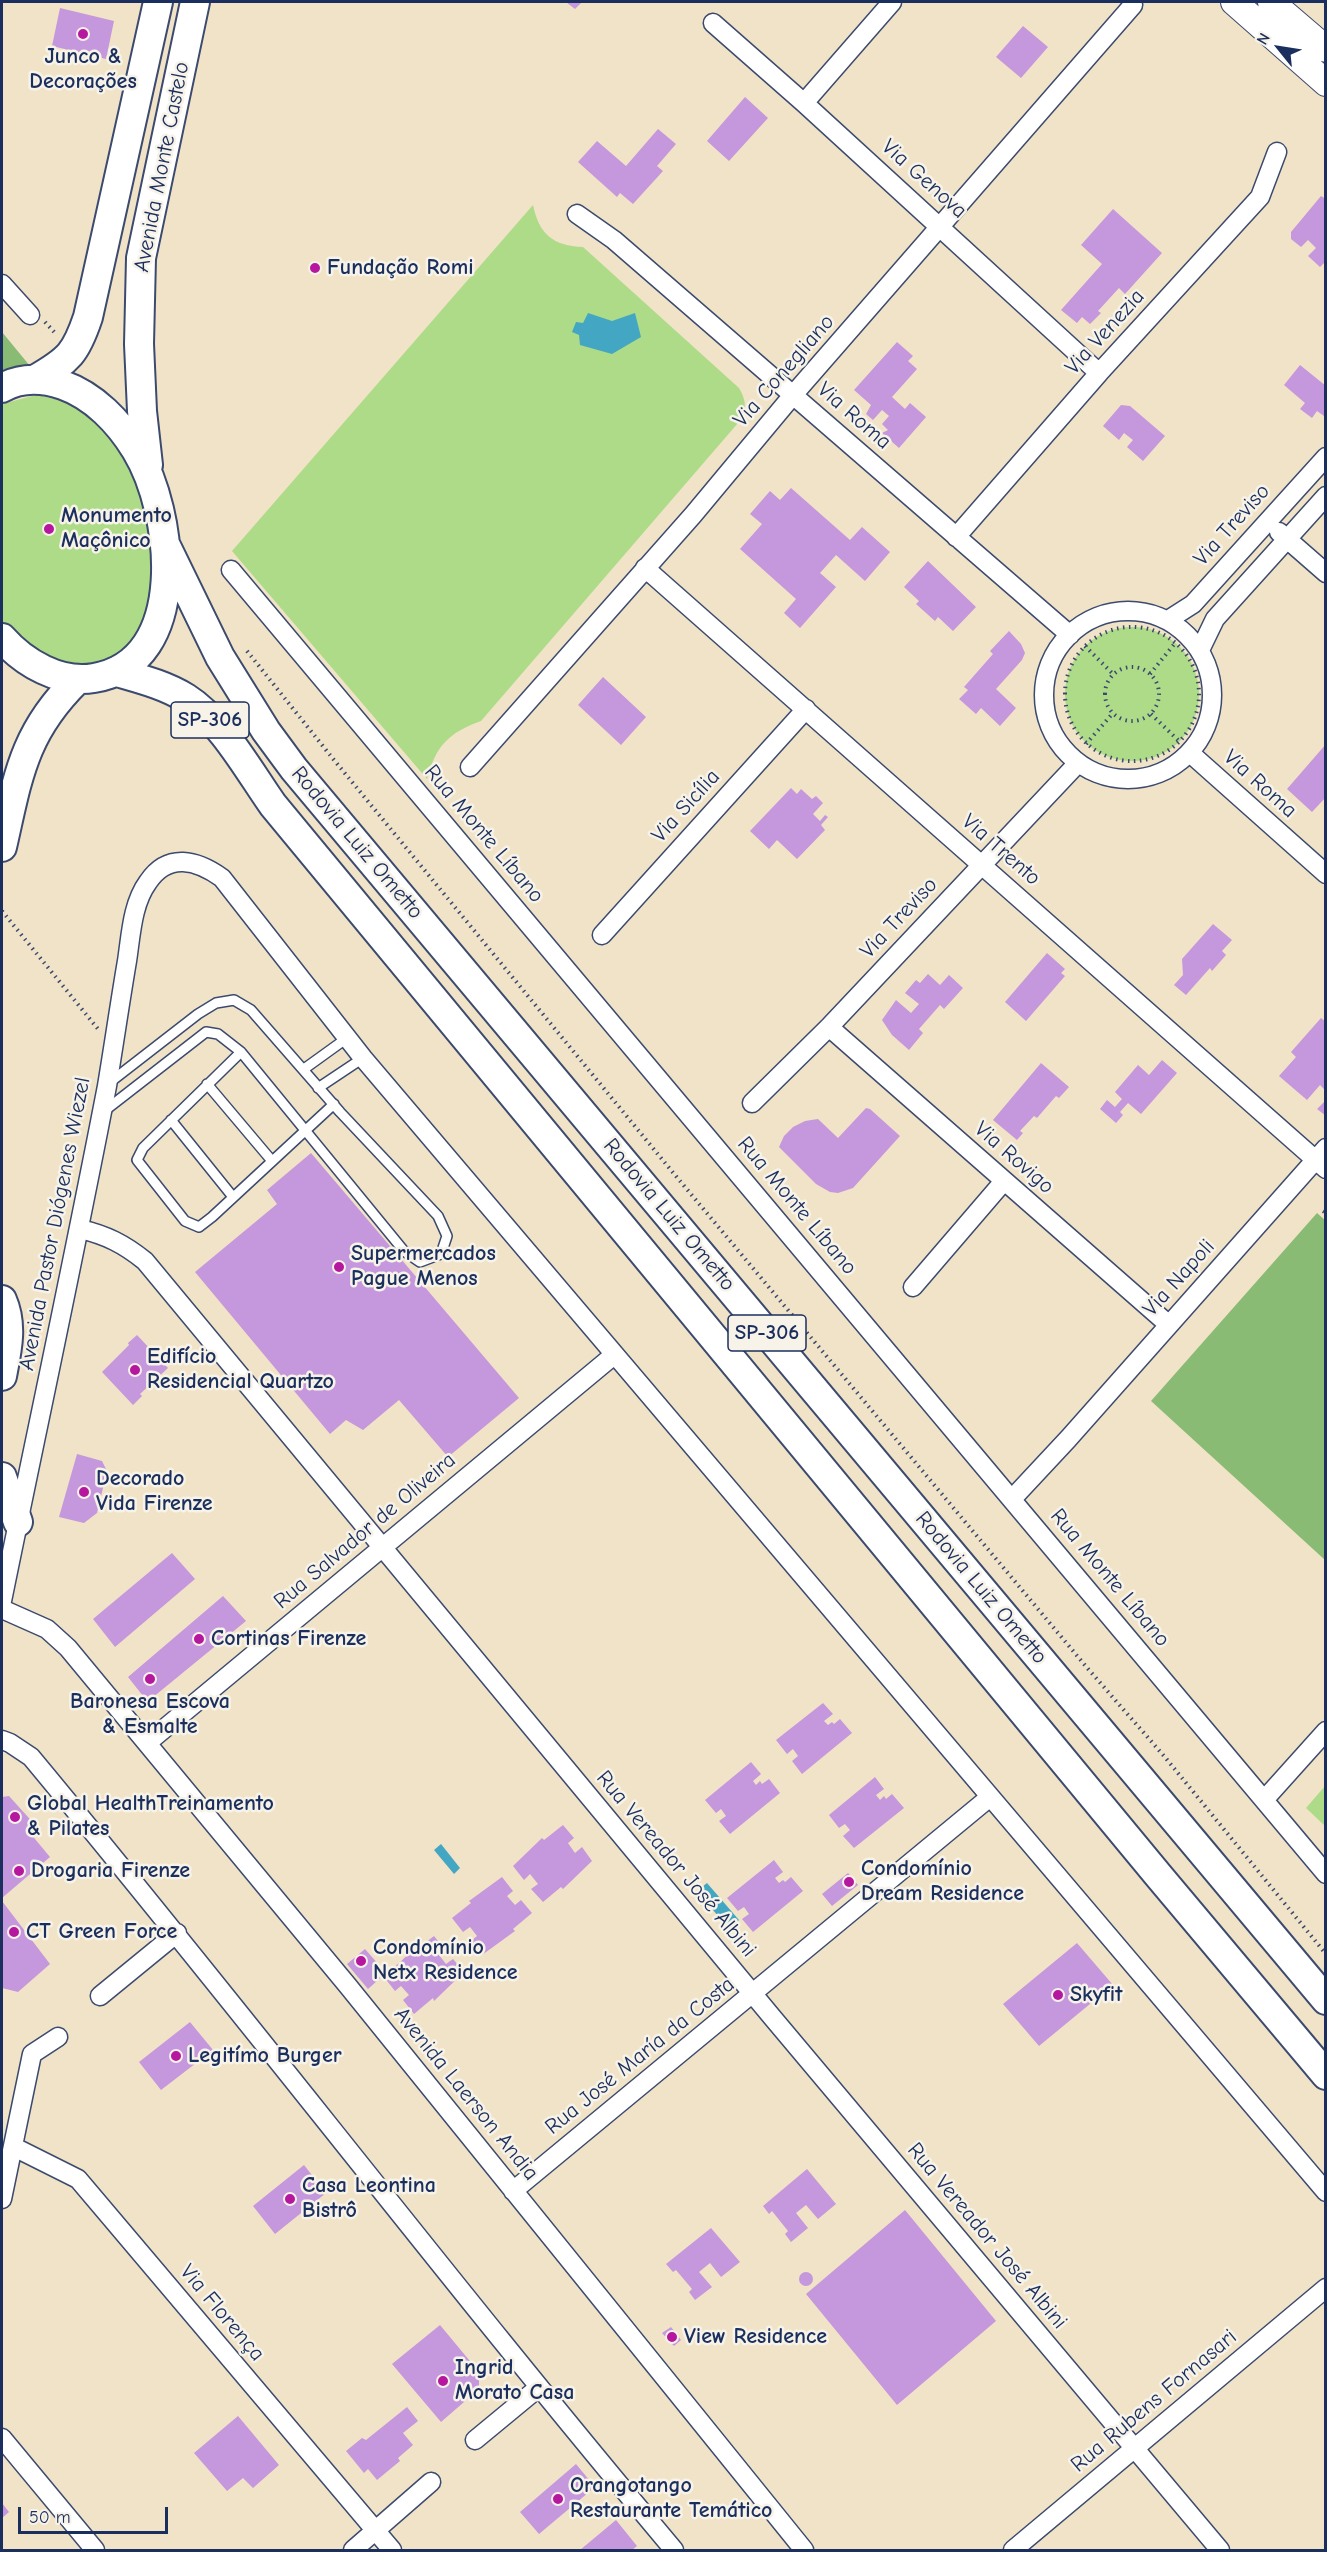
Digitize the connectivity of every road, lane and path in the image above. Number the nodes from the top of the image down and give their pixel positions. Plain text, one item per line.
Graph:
1 (158, 2) edge
2 (195, 2) edge
3 (892, 2) edge
4 (1234, 2) edge
5 (1271, 2) edge
6 (1132, 5) dead end
7 (713, 23) dead end
8 (1326, 49) edge
9 (1326, 83) edge
10 (804, 103) junction
11 (1276, 152) dead end
12 (577, 214) dead end
13 (941, 227) junction
14 (103, 255) junction
15 (141, 258) junction
16 (2, 285) edge
17 (30, 315) dead end
18 (1099, 373) junction
19 (12, 383) edge
20 (794, 395) junction
21 (1326, 457) edge
22 (149, 476) junction
23 (1326, 496) edge
24 (1267, 523) junction
25 (957, 537) junction
26 (1288, 539) junction
27 (165, 544) junction
28 (645, 568) junction
29 (231, 570) dead end
30 (1326, 573) edge
31 (1168, 620) junction
32 (1070, 635) junction
33 (2, 638) edge
34 (1176, 642) junction
35 (1084, 646) junction
36 (244, 648) dead end
37 (1200, 650) junction
38 (117, 672) junction
39 (1150, 674) junction
40 (1114, 675) junction
41 (77, 680) junction
42 (806, 709) junction
43 (1113, 713) junction
44 (1151, 714) junction
45 (1086, 744) junction
46 (1185, 748) junction
47 (1077, 763) junction
48 (470, 767) dead end
49 (2, 848) edge
50 (981, 865) junction
51 (1326, 874) edge
52 (2, 911) edge
53 (602, 935) dead end
54 (829, 1027) junction
55 (347, 1038) junction
56 (113, 1047) junction
57 (242, 1052) junction
58 (363, 1058) junction
59 (304, 1069) junction
60 (207, 1084) junction
61 (107, 1085) junction
62 (318, 1088) junction
63 (752, 1103) dead end
64 (334, 1104) junction
65 (101, 1113) junction
66 (171, 1120) junction
67 (306, 1130) junction
68 (1322, 1159) edge
69 (272, 1161) junction
70 (1004, 1181) junction
71 (233, 1197) junction
72 (80, 1229) junction
73 (913, 1287) dead end
74 (2, 1300) edge
75 (1169, 1325) junction
76 (614, 1355) junction
77 (2, 1376) edge
78 (2, 1477) edge
79 (1012, 1499) junction
80 (18, 1522) junction
81 (382, 1548) junction
82 (2, 1601) edge
83 (2, 1609) edge
84 (1326, 1731) edge
85 (2, 1740) edge
86 (147, 1743) junction
87 (990, 1797) junction
88 (1264, 1800) junction
89 (1326, 1874) edge
90 (177, 1933) junction
91 (1326, 1954) edge
92 (753, 1994) junction
93 (100, 1996) dead end
94 (1326, 2000) edge
95 (58, 2037) dead end
96 (1326, 2075) edge
97 (14, 2147) junction
98 (513, 2191) junction
99 (1326, 2192) edge
100 (2, 2199) edge
101 (1326, 2288) edge
102 (538, 2388) junction
103 (2, 2438) edge
104 (475, 2440) dead end
105 (1134, 2448) junction
106 (431, 2482) dead end
107 (376, 2531) junction
108 (95, 2550) edge
109 (353, 2550) edge
110 (392, 2550) edge
111 (675, 2550) edge
112 (804, 2550) edge
113 (1013, 2550) edge
114 (1220, 2550) edge

1 - 14 main road, Avenida Monte Castelo
2 - 15 main road, Avenida Monte Castelo
3 - 10 street
4 - 9 street
5 - 8 street
6 - 13 street, Via Conegliano
7 - 10 street, Via Genova
10 - 13 street, Via Genova
11 - 18 street, Via Venezia
12 - 20 street, Via Roma
13 - 18 street, Via Genova
13 - 20 street, Via Conegliano
14 - 15 main road
14 - 19 main road, Avenida Monte Castelo
15 - 22 main road, Avenida Monte Castelo
16 - 17 street
18 - 25 street, Via Venezia
19 - 22 main road, SP-306
20 - 25 street, Via Roma
20 - 28 street, Via Conegliano
21 - 24 street, Via Treviso
22 - 27 main road, SP-306
23 - 26 street
24 - 26 street
24 - 31 street, Via Treviso
25 - 32 street, Via Roma
26 - 30 street
26 - 37 street
27 - 38 main road, SP-306
27 - 94 main road, Rodovia Luiz Ometto / SP-306
28 - 42 street, Via Trento
28 - 48 street, Via Conegliano
29 - 79 street, Rua Monte Líbano
31 - 32 street
31 - 37 street
32 - 47 street
33 - 41 main road, SP-306
34 - 35 path
34 - 39 path
34 - 46 path
35 - 40 path
35 - 45 path
36 - 91 path
37 - 46 street
38 - 41 main road, SP-306
38 - 96 main road, Rodovia Luiz Ometto / SP-306
39 - 40 path
39 - 44 path
40 - 43 path
41 - 49 main road
42 - 50 street, Via Trento
42 - 53 street, Via Sicília
43 - 44 path
43 - 45 path
44 - 46 path
45 - 46 path
46 - 47 street
46 - 51 street, Via Roma
47 - 50 street, Via Treviso
50 - 54 street, Via Treviso
50 - 68 street, Via Trento
52 - 56 path
54 - 63 street, Via Treviso
54 - 70 street, Via Rovigo
55 - 56 street, Avenida Pastor Diógenes Wiezel
55 - 58 street
55 - 59 lane
56 - 61 street, Avenida Pastor Diógenes Wiezel
57 - 60 lane
57 - 65 lane
57 - 67 lane
58 - 62 lane
58 - 76 street
59 - 61 lane
59 - 62 lane
60 - 66 lane
60 - 69 lane
61 - 65 street, Avenida Pastor Diógenes Wiezel
62 - 64 lane
64 - 67 lane
64 - 67 lane
65 - 72 street, Avenida Pastor Diógenes Wiezel
66 - 71 lane
66 - 71 lane
67 - 69 lane
68 - 75 street, Via Napoli
69 - 71 lane
70 - 73 street
70 - 75 street, Via Rovigo
72 - 80 street, Avenida Pastor Diógenes Wiezel
72 - 81 street, Rua Vereador José Albini
74 - 77 main road
75 - 79 street, Via Napoli
76 - 81 street, Rua Salvador de Oliveira
76 - 87 street
78 - 80 main road
79 - 88 street, Rua Monte Líbano
80 - 82 street, Avenida Pastor Diógenes Wiezel
81 - 86 street, Rua Salvador de Oliveira
81 - 92 street, Rua Vereador José Albini
83 - 86 street, Avenida Laerson Andia
84 - 88 street
85 - 90 street
86 - 98 street, Avenida Laerson Andia
87 - 92 street, Rua José María da Costa
87 - 99 street
88 - 89 street, Rua Monte Líbano
90 - 93 street
90 - 102 street
92 - 98 street, Rua José María da Costa
92 - 105 street, Rua Vereador José Albini
95 - 97 street
97 - 100 street
97 - 107 street, Via Florença
98 - 112 street, Avenida Laerson Andia
101 - 105 street, Rua Rubens Fornasari
102 - 104 street
102 - 111 street
103 - 108 street
105 - 113 street, Rua Rubens Fornasari
105 - 114 street, Rua Vereador José Albini
106 - 107 street
107 - 109 street
107 - 110 street, Via Florença

